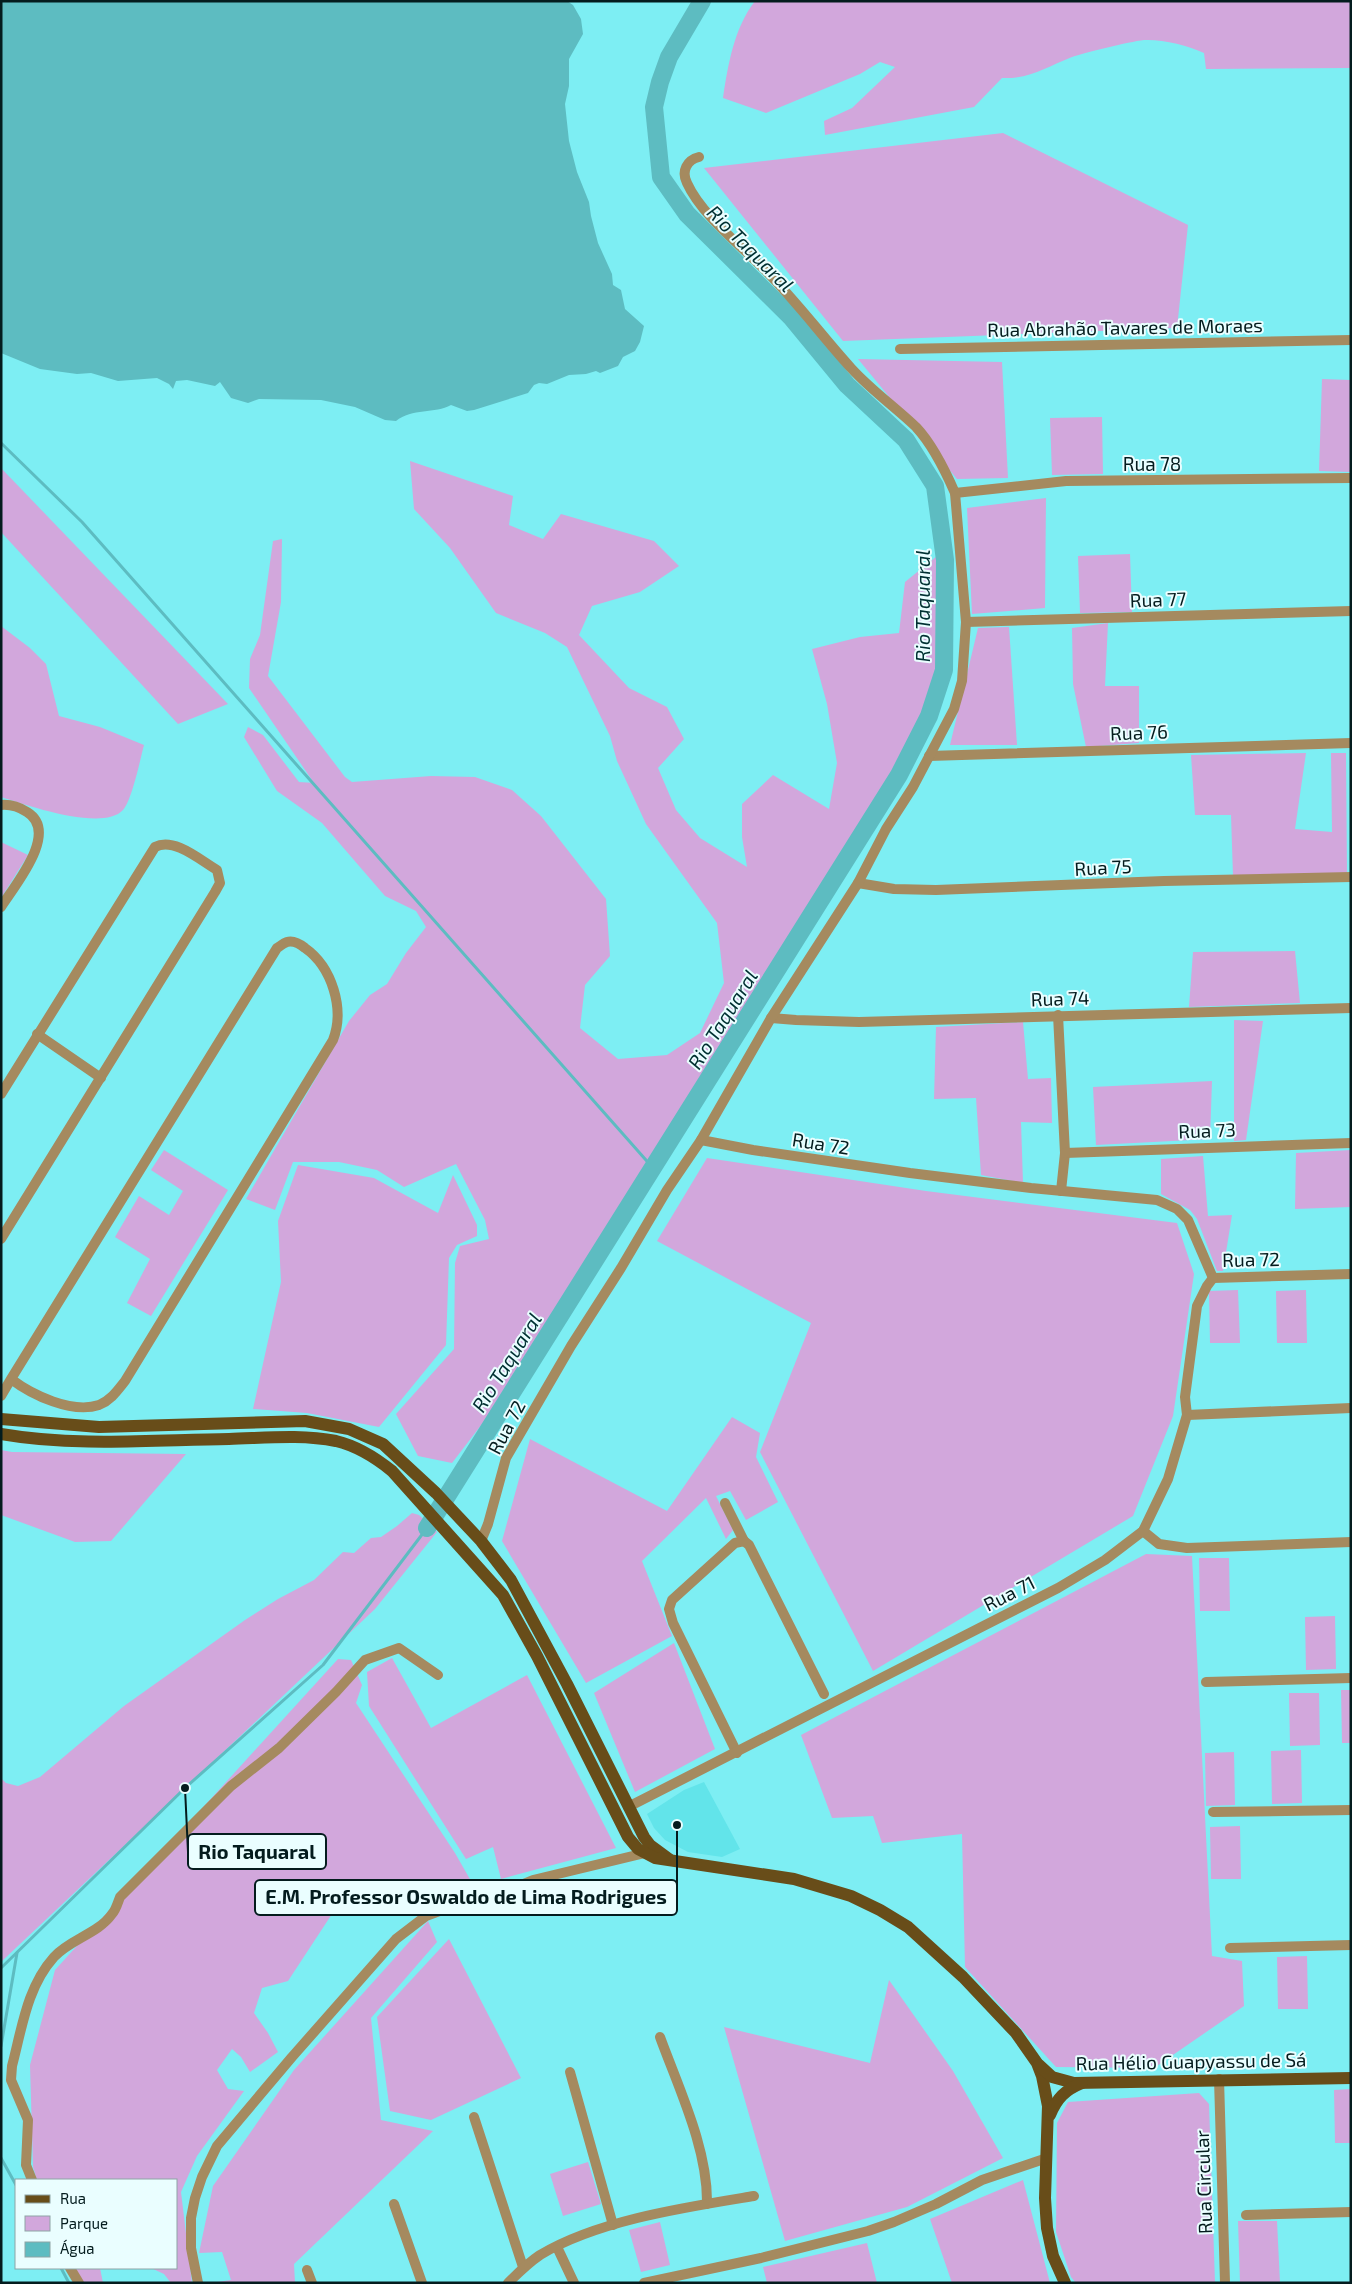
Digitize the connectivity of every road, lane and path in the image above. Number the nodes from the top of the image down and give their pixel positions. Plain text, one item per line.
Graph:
1 (699, 157) dead end
2 (1351, 340) edge
3 (900, 349) dead end
4 (1351, 478) edge
5 (955, 492) junction
6 (1351, 611) edge
7 (966, 622) junction
8 (1351, 743) edge
9 (929, 756) junction
10 (1, 806) edge
11 (1351, 878) edge
12 (858, 883) junction
13 (1, 907) edge
14 (1351, 1008) edge
15 (1058, 1016) junction
16 (771, 1018) junction
17 (37, 1034) junction
18 (101, 1078) junction
19 (1, 1094) edge
20 (701, 1140) junction
21 (1351, 1143) edge
22 (1065, 1152) junction
23 (1060, 1190) junction
24 (1, 1239) edge
25 (1351, 1274) edge
26 (1213, 1278) junction
27 (11, 1379) junction
28 (1, 1396) edge
29 (1351, 1408) edge
30 (1187, 1415) junction
31 (1, 1419) edge
32 (1, 1434) edge
33 (725, 1503) dead end
34 (1143, 1531) junction
35 (744, 1540) junction
36 (481, 1541) junction
37 (1351, 1542) edge
38 (438, 1675) dead end
39 (1351, 1678) edge
40 (1206, 1682) dead end
41 (824, 1694) dead end
42 (737, 1752) junction
43 (628, 1807) junction
44 (1351, 1810) edge
45 (1213, 1812) dead end
46 (645, 1853) junction
47 (671, 1860) junction
48 (1351, 1944) edge
49 (1230, 1948) dead end
50 (660, 2037) dead end
51 (1037, 2064) junction
52 (570, 2072) dead end
53 (1351, 2078) edge
54 (1219, 2079) junction
55 (1082, 2083) junction
56 (474, 2117) dead end
57 (1048, 2118) junction
58 (1047, 2158) junction
59 (32, 2179) edge
60 (754, 2196) dead end
61 (394, 2204) dead end
62 (707, 2204) junction
63 (1351, 2212) edge
64 (1246, 2215) dead end
65 (614, 2225) junction
66 (556, 2246) junction
67 (524, 2268) junction
68 (71, 2269) edge
69 (307, 2270) dead end
70 (79, 2283) edge
71 (198, 2283) edge
72 (312, 2283) edge
73 (422, 2283) edge
74 (508, 2283) edge
75 (574, 2283) edge
76 (644, 2283) edge
77 (1065, 2283) edge
78 (1226, 2283) edge

1 - 5 street
2 - 3 street, Rua Abrahão Tavares de Moraes
4 - 5 street, Rua 78
5 - 7 street
6 - 7 street, Rua 77
7 - 9 street
8 - 9 street, Rua 76
9 - 12 street
10 - 13 street
11 - 12 street, Rua 75
12 - 16 street
14 - 15 street, Rua 74
15 - 16 street, Rua 74
15 - 22 street
16 - 20 street
17 - 18 street
17 - 18 street
17 - 19 street
18 - 24 street
20 - 23 street, Rua 72
20 - 36 street, Rua 72
21 - 22 street, Rua 73
22 - 23 street
23 - 26 street, Rua 72
25 - 26 street, Rua 72
26 - 30 street, Rua 71
27 - 27 street
27 - 28 street
29 - 30 street
30 - 34 street, Rua 71
31 - 36 main road
32 - 46 main road
33 - 35 street
34 - 37 street
34 - 42 street, Rua 71
35 - 41 street
35 - 42 street
36 - 43 main road
38 - 59 street
39 - 40 street
42 - 43 street, Rua 71
43 - 47 main road
44 - 45 street
46 - 47 main road
46 - 71 street
47 - 51 main road
48 - 49 street
50 - 62 street
51 - 55 main road, Rua Hélio Guapyassu de Sá
51 - 57 main road
52 - 65 street
53 - 54 main road, Rua Hélio Guapyassu de Sá
54 - 55 main road, Rua Hélio Guapyassu de Sá
54 - 78 street, Rua Circular
55 - 57 main road
56 - 67 street
57 - 58 main road
58 - 76 street
58 - 77 main road
60 - 62 street
61 - 73 street
62 - 65 street
63 - 64 street
65 - 66 street
66 - 67 street
66 - 75 street
67 - 74 street
68 - 70 street
69 - 72 street

